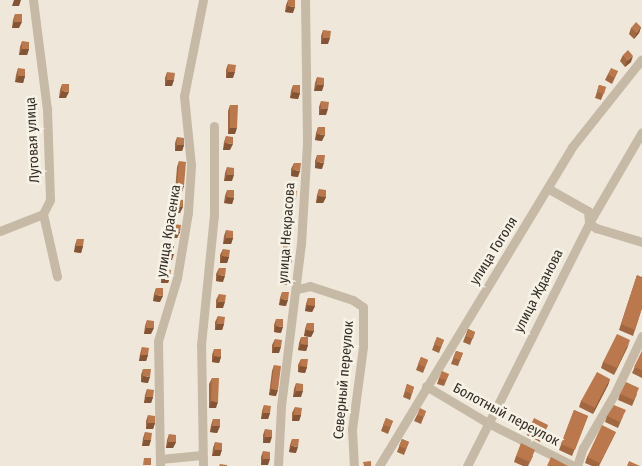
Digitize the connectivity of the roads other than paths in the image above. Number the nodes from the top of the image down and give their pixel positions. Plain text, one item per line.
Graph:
1 (33, 0) edge
2 (203, 0) edge
3 (305, 0) edge
4 (642, 59) edge
5 (214, 126) dead end
6 (642, 132) edge
7 (549, 189) junction
8 (43, 214) junction
9 (589, 223) junction
10 (0, 231) edge
11 (642, 242) edge
12 (57, 276) dead end
13 (298, 289) junction
14 (642, 336) edge
15 (426, 386) junction
16 (488, 423) junction
17 (202, 455) junction
18 (160, 463) edge
19 (203, 466) edge
20 (278, 466) edge
21 (354, 466) edge
22 (379, 466) edge
23 (467, 466) edge
24 (575, 466) edge

1 - 8 street, Луговая улица
2 - 18 street, улица Красенка
3 - 13 street, улица Некрасова
4 - 7 street, улица Гоголя
5 - 17 street
6 - 9 street, улица Жданова
7 - 9 street
7 - 15 street, улица Гоголя
8 - 10 street
8 - 12 street, Луговая улица
9 - 11 street
9 - 16 street, улица Жданова
13 - 20 street, улица Некрасова
13 - 21 street, Северный переулок
14 - 24 street, Болотный переулок
15 - 16 street, Болотный переулок
15 - 22 street, улица Гоголя
16 - 23 street, улица Жданова
16 - 24 street, Болотный переулок
17 - 18 street
17 - 19 street

